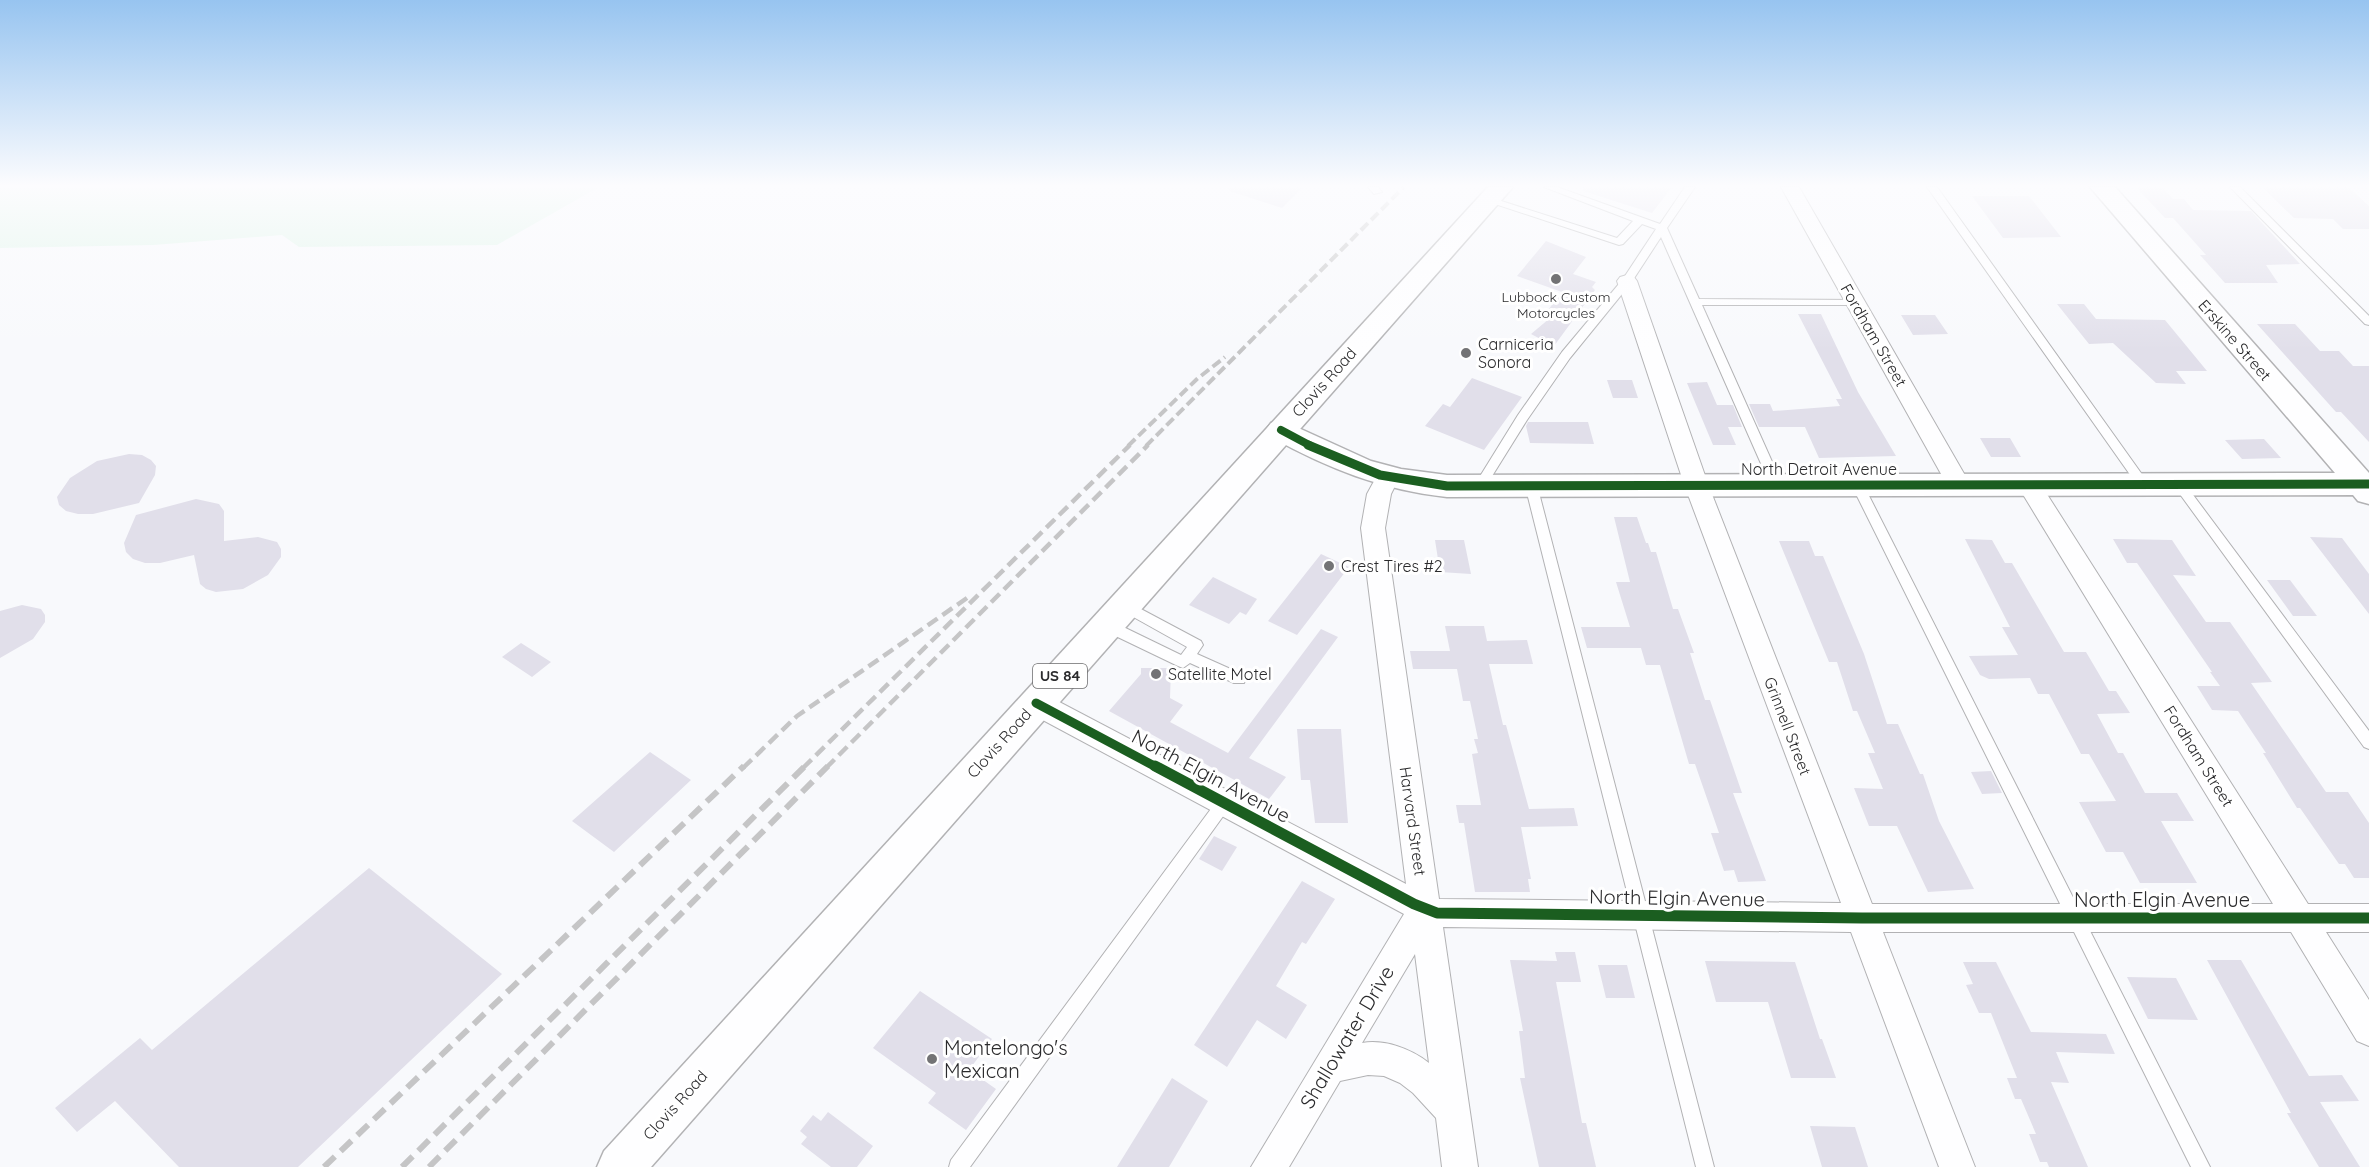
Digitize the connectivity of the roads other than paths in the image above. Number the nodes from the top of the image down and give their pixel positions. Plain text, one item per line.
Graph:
1 (1452, 241) edge
2 (1653, 241) edge
3 (1668, 241) edge
4 (1821, 241) edge
5 (1971, 241) edge
6 (2150, 241) edge
7 (2289, 241) edge
8 (1627, 281) junction
9 (1695, 302) junction
10 (1856, 302) junction
11 (2369, 322) edge
12 (1281, 430) junction
13 (1387, 478) junction
14 (1958, 483) junction
15 (2028, 483) junction
16 (2142, 483) junction
17 (2178, 483) junction
18 (1695, 484) junction
19 (1776, 484) junction
20 (1857, 484) junction
21 (1531, 485) junction
22 (1480, 486) junction
23 (2366, 487) edge
24 (1115, 615) junction
25 (1188, 656) junction
26 (1239, 679) dead end
27 (1036, 703) junction
28 (2369, 743) edge
29 (1224, 803) junction
30 (1425, 908) junction
31 (1641, 915) junction
32 (1862, 918) junction
33 (2075, 918) junction
34 (2301, 918) junction
35 (2369, 918) edge
36 (2369, 1030) edge
37 (1329, 1068) junction
38 (1452, 1110) junction
39 (620, 1167) edge
40 (958, 1167) edge
41 (1269, 1167) edge
42 (1460, 1167) edge
43 (1705, 1167) edge
44 (1957, 1167) edge
45 (2200, 1167) edge

1 - 12 main road, Clovis Road / US 84
2 - 8 lane
3 - 9 lane
4 - 10 street, Fordham Street
5 - 16 lane
6 - 23 main road, Erskine Street
7 - 11 lane
8 - 18 street, Grinnell Street
8 - 22 lane
9 - 10 lane
9 - 19 lane
10 - 14 street, Fordham Street
12 - 13 main road, North Detroit Avenue
12 - 24 main road, Clovis Road / US 84
13 - 22 main road, North Detroit Avenue
13 - 30 street, Harvard Street
14 - 15 main road, North Detroit Avenue
14 - 20 main road, North Detroit Avenue
15 - 16 main road, North Detroit Avenue
15 - 34 street, Fordham Street
16 - 17 main road, North Detroit Avenue
17 - 23 main road, North Detroit Avenue
17 - 28 lane
18 - 19 main road, North Detroit Avenue
18 - 21 main road, North Detroit Avenue
18 - 32 street, Grinnell Street
19 - 20 main road, North Detroit Avenue
20 - 33 lane
21 - 22 main road, North Detroit Avenue
21 - 31 lane
24 - 25 lane
24 - 25 lane
24 - 27 main road, Clovis Road / US 84
25 - 26 lane
27 - 29 street, North Elgin Avenue
27 - 39 main road, Clovis Road / US 84
29 - 30 street, North Elgin Avenue
29 - 40 lane
30 - 31 street, North Elgin Avenue
30 - 37 street, Shallowater Drive
30 - 38 street, Harvard Street
31 - 32 street, North Elgin Avenue
31 - 43 lane
32 - 33 street, North Elgin Avenue
32 - 44 street, Grinnell Street
33 - 34 street, North Elgin Avenue
33 - 45 lane
34 - 35 street, North Elgin Avenue
34 - 36 street, Fordham Street
37 - 38 street
37 - 41 street, Shallowater Drive
38 - 42 street, Harvard Street

